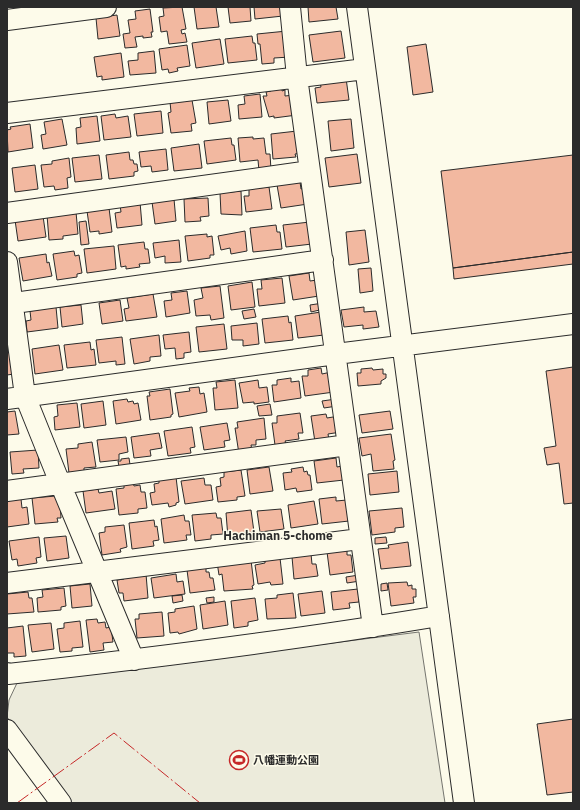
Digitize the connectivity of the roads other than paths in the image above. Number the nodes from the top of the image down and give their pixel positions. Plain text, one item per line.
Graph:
1 (106, 7) edge
2 (290, 7) edge
3 (357, 7) edge
4 (7, 20) edge
5 (365, 69) junction
6 (297, 77) junction
7 (7, 113) edge
8 (310, 171) junction
9 (7, 213) edge
10 (323, 260) junction
11 (7, 262) edge
12 (10, 303) edge
13 (573, 324) edge
14 (404, 346) junction
15 (336, 354) junction
16 (16, 398) edge
17 (348, 444) junction
18 (60, 483) junction
19 (7, 491) edge
20 (360, 539) junction
21 (97, 571) junction
22 (7, 583) edge
23 (439, 616) junction
24 (373, 628) junction
25 (134, 660) junction
26 (7, 675) edge
27 (7, 730) edge
28 (61, 803) edge
29 (464, 803) edge

1 - 4 street
2 - 6 street
3 - 5 street
5 - 6 street
5 - 14 street
6 - 7 street
6 - 8 street
8 - 9 street
8 - 10 street
10 - 12 street
10 - 15 street
11 - 12 street
12 - 16 street
13 - 14 street
14 - 15 street
14 - 23 street
15 - 16 street
15 - 17 street
16 - 18 street
17 - 18 street
17 - 20 street
18 - 19 street
18 - 21 street
20 - 21 street
20 - 24 street
21 - 22 street
21 - 25 street
23 - 24 street
23 - 29 street
24 - 25 street
25 - 26 street
27 - 28 street

